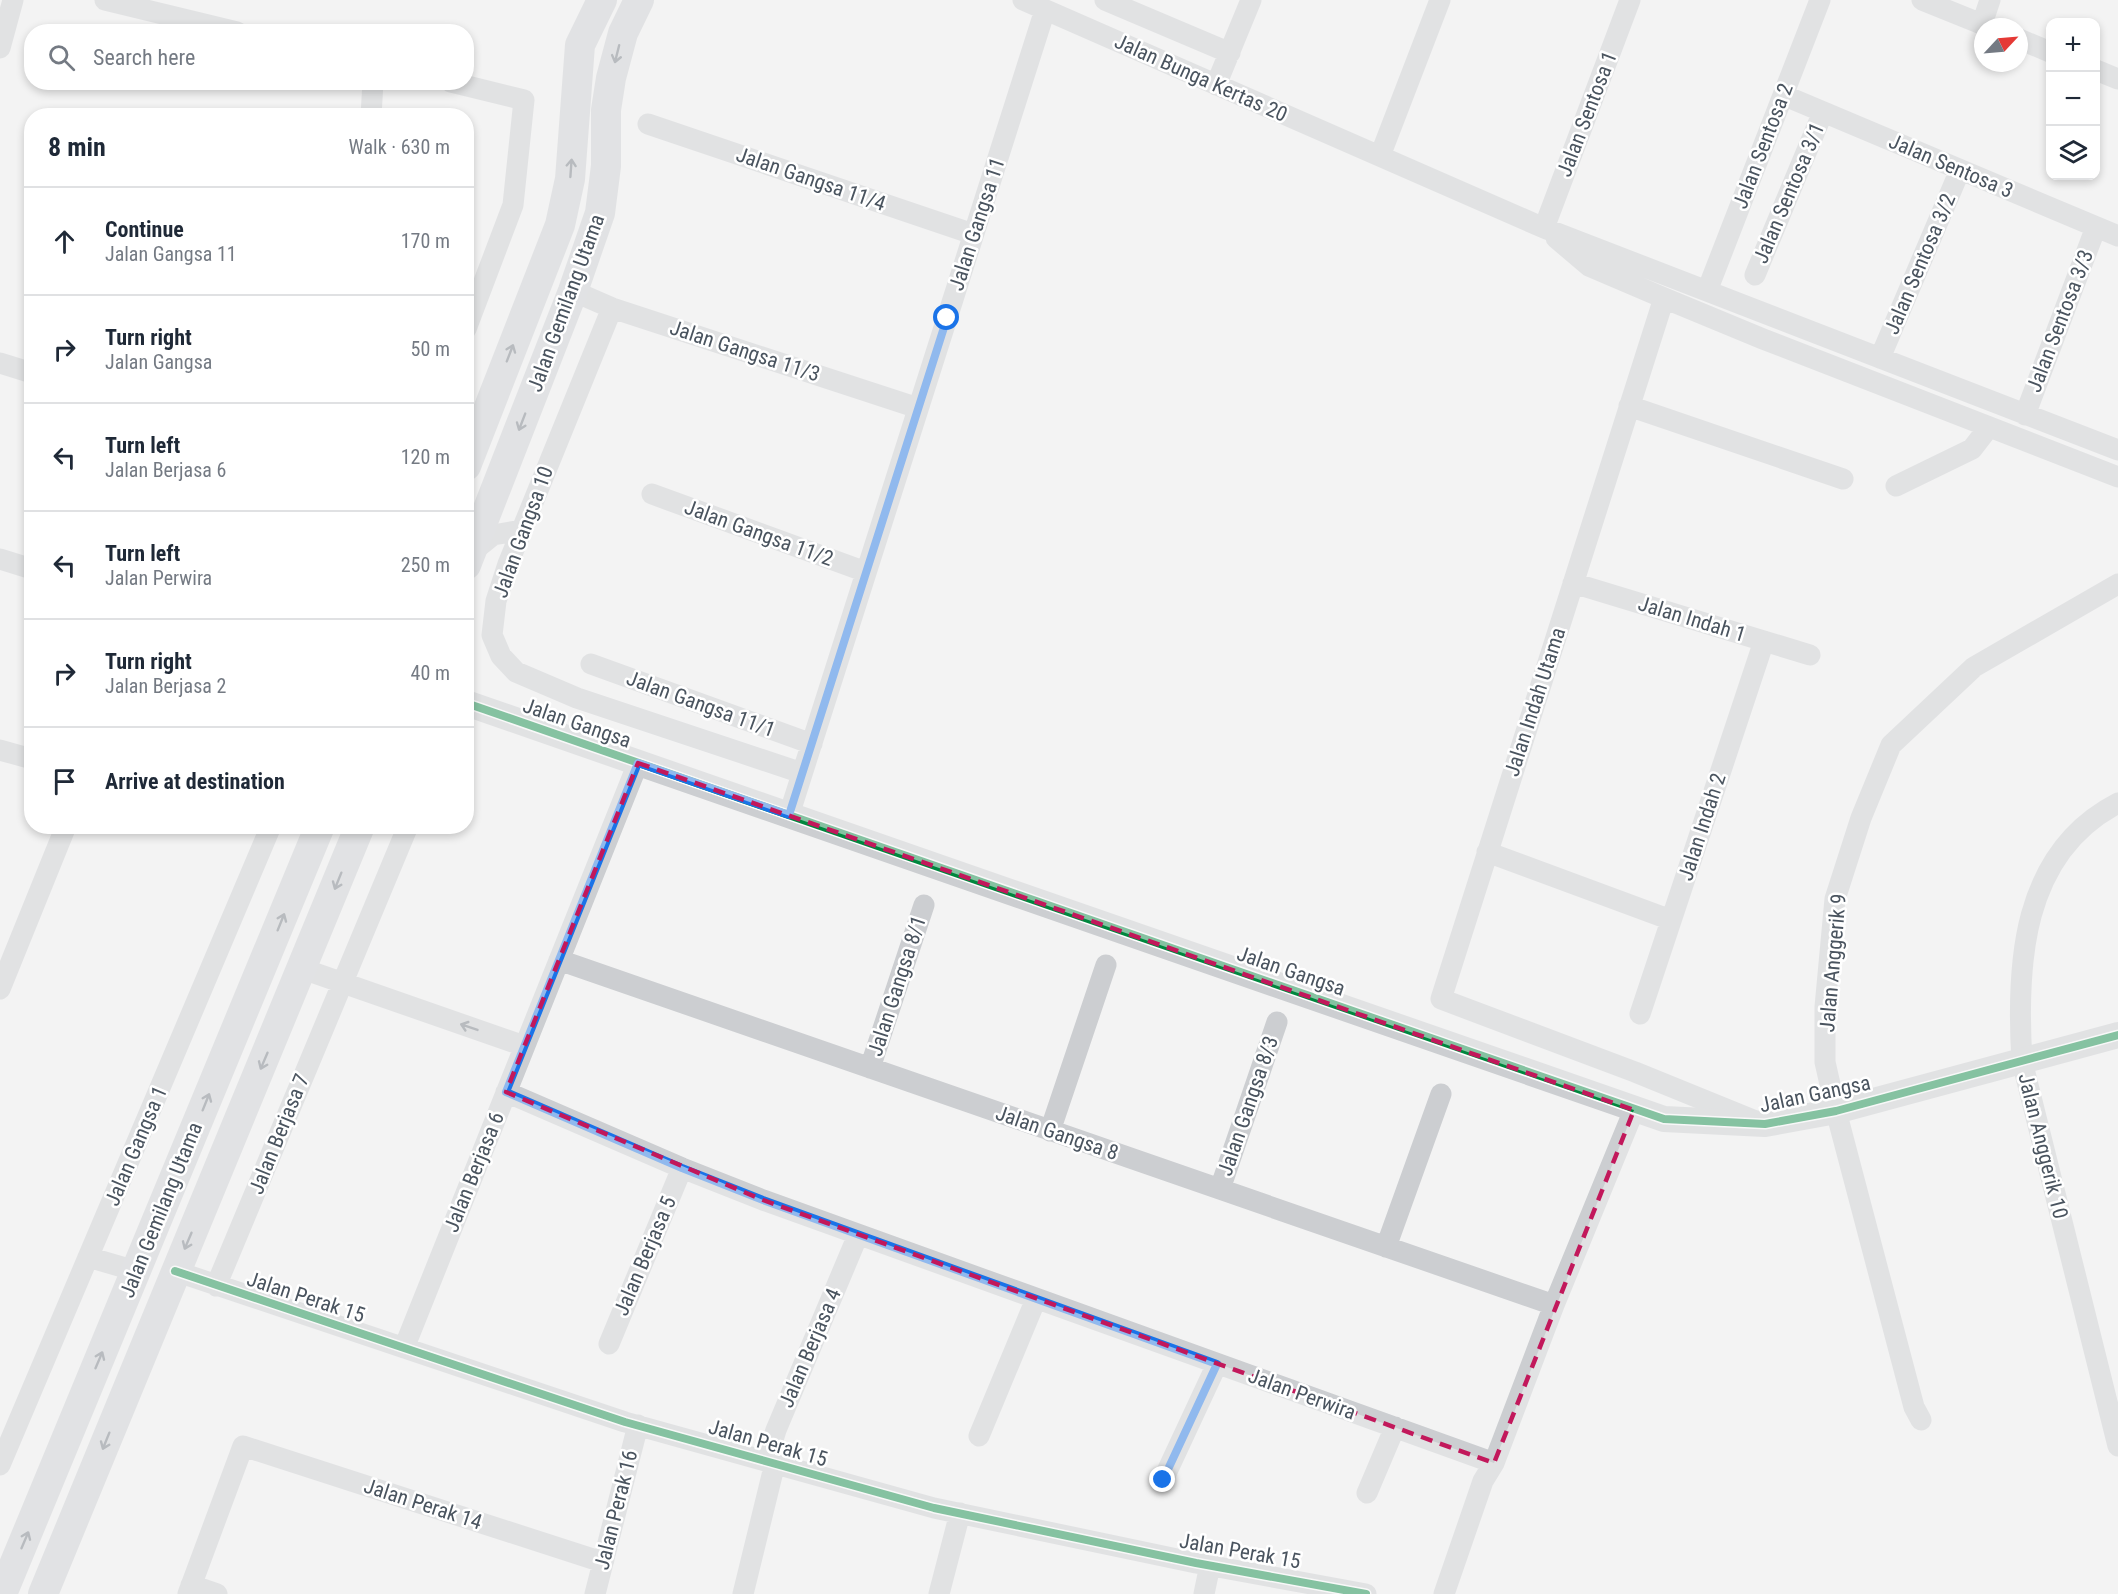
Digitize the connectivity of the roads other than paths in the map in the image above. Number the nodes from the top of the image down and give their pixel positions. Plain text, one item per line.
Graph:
1 (13, 0) edge
2 (105, 0) edge
3 (602, 0) edge
4 (639, 0) edge
5 (1023, 0) edge
6 (1105, 0) edge
7 (1251, 0) edge
8 (1440, 0) edge
9 (1630, 0) edge
10 (1820, 0) edge
11 (1922, 0) edge
12 (1990, 0) edge
13 (1045, 10) junction
14 (1987, 18) edge
15 (1974, 21) edge
16 (204, 24) edge
17 (2028, 43) edge
18 (0, 48) edge
19 (2046, 50) edge
20 (1230, 53) junction
21 (2100, 72) edge
22 (2118, 79) edge
23 (1216, 85) junction
24 (474, 88) edge
25 (373, 90) edge
26 (1783, 95) junction
27 (371, 108) edge
28 (1823, 112) junction
29 (648, 124) dead end
30 (1380, 156) junction
31 (1960, 170) junction
32 (2096, 227) junction
33 (1544, 228) junction
34 (973, 234) junction
35 (2118, 236) edge
36 (1755, 274) dead end
37 (573, 291) junction
38 (1707, 291) junction
39 (1664, 298) junction
40 (474, 308) edge
41 (612, 308) junction
42 (1880, 358) junction
43 (0, 363) edge
44 (24, 370) edge
45 (1629, 406) junction
46 (918, 408) junction
47 (2025, 414) junction
48 (1989, 427) junction
49 (474, 445) edge
50 (2118, 450) edge
51 (2118, 477) edge
52 (1843, 479) dead end
53 (1896, 486) dead end
54 (652, 494) dead end
55 (522, 530) junction
56 (474, 544) edge
57 (474, 553) edge
58 (0, 559) edge
59 (24, 566) edge
60 (866, 572) junction
61 (1573, 583) junction
62 (2118, 584) edge
63 (1764, 641) junction
64 (1810, 655) dead end
65 (591, 664) dead end
66 (474, 707) edge
67 (812, 744) junction
68 (0, 750) edge
69 (24, 757) edge
70 (638, 763) junction
71 (802, 773) junction
72 (2118, 803) edge
73 (789, 815) junction
74 (62, 834) edge
75 (268, 834) edge
76 (317, 834) edge
77 (357, 834) edge
78 (405, 834) edge
79 (1487, 852) junction
80 (924, 904) dead end
81 (1671, 920) junction
82 (8, 950) edge
83 (559, 960) junction
84 (1106, 965) dead end
85 (303, 969) junction
86 (341, 982) junction
87 (0, 989) edge
88 (1640, 1014) dead end
89 (1277, 1022) dead end
90 (2118, 1035) edge
91 (524, 1046) junction
92 (2022, 1061) junction
93 (870, 1068) junction
94 (506, 1092) junction
95 (1441, 1094) dead end
96 (1634, 1110) junction
97 (1836, 1111) junction
98 (1757, 1125) junction
99 (1050, 1131) junction
100 (682, 1168) junction
101 (1220, 1190) junction
102 (858, 1235) junction
103 (1386, 1247) junction
104 (88, 1257) junction
105 (136, 1271) junction
106 (175, 1271) junction
107 (216, 1286) junction
108 (1036, 1299) junction
109 (1554, 1305) junction
110 (609, 1344) dead end
111 (404, 1348) junction
112 (1217, 1364) junction
113 (1921, 1420) dead end
114 (638, 1425) junction
115 (1395, 1427) junction
116 (979, 1436) dead end
117 (2118, 1446) edge
118 (1494, 1463) junction
119 (775, 1464) junction
120 (0, 1465) edge
121 (1163, 1480) dead end
122 (1367, 1493) dead end
123 (960, 1513) junction
124 (604, 1560) junction
125 (1210, 1565) junction
126 (189, 1590) edge
127 (2, 1594) edge
128 (43, 1594) edge
129 (217, 1594) edge
130 (595, 1594) edge
131 (743, 1594) edge
132 (939, 1594) edge
133 (1204, 1594) edge
134 (1366, 1594) edge
135 (1444, 1594) edge

1 - 18 street
2 - 16 street
49 -> 3 main road, Jalan Gemilang Utama
4 -> 37 main road, Jalan Gemilang Utama
5 - 13 street, Jalan Bunga Kertas 20
6 - 20 street, Jalan Bunga Kertas 20
7 - 20 street
8 - 30 street
9 - 33 street, Jalan Sentosa 1
10 - 26 street, Jalan Sentosa 2
11 - 15 street
12 - 14 street
13 - 23 street, Jalan Bunga Kertas 20
13 - 34 street, Jalan Gangsa 11
17 - 19 street
20 - 23 street
21 - 22 street
23 - 30 street, Jalan Bunga Kertas 20
24 - 40 street
25 - 27 street
26 - 28 street, Jalan Sentosa 3
26 - 38 street, Jalan Sentosa 2
28 - 31 street, Jalan Sentosa 3
28 - 36 street, Jalan Sentosa 3/1
29 - 34 street, Jalan Gangsa 11/4
30 - 33 street, Jalan Bunga Kertas 20
31 - 32 street, Jalan Sentosa 3
31 - 42 street, Jalan Sentosa 3/2
32 - 35 street, Jalan Sentosa 3
32 - 47 street, Jalan Sentosa 3/3
33 - 38 street
33 - 39 street
34 - 46 street, Jalan Gangsa 11
37 - 41 street, Jalan Gangsa 11/3
37 -> 56 main road, Jalan Gemilang Utama
38 - 42 street
39 - 45 street, Jalan Indah Utama
39 - 48 street
41 - 46 street, Jalan Gangsa 11/3
41 - 55 street, Jalan Gangsa 10
42 - 47 street
43 - 44 street
45 - 52 street
45 - 61 street, Jalan Indah Utama
46 - 60 street, Jalan Gangsa 11
47 - 50 street
48 - 51 street
48 - 53 street
54 - 60 street, Jalan Gangsa 11/2
55 - 57 street
55 - 71 street, Jalan Gangsa 10
58 - 59 street
60 - 67 street, Jalan Gangsa 11
61 - 63 street, Jalan Indah 1
61 - 79 street, Jalan Indah Utama
62 - 97 street, Jalan Anggerik 9
63 - 64 street, Jalan Indah 1
63 - 81 street, Jalan Indah 2
65 - 67 street, Jalan Gangsa 11/1
66 - 70 street, Jalan Gangsa
67 - 71 street, Jalan Gangsa 11
68 - 69 street
70 - 73 street, Jalan Gangsa
70 - 83 street, Jalan Berjasa 6
71 - 73 street, Jalan Gangsa 11
72 - 92 street, Jalan Anggerik 10
73 - 96 street, Jalan Gangsa
74 - 82 street
75 - 104 street, Jalan Gangsa 1
105 -> 76 main road, Jalan Gemilang Utama
77 -> 85 main road, Jalan Gemilang Utama
78 - 86 street, Jalan Berjasa 7
79 - 81 street
79 - 98 street, Jalan Indah Utama
80 - 93 street, Jalan Gangsa 8/1
81 - 88 street, Jalan Indah 2
82 - 87 street
83 - 91 street, Jalan Berjasa 6
83 - 93 street, Jalan Gangsa 8
84 - 99 street
85 - 86 street
85 -> 106 main road, Jalan Gemilang Utama
91 -> 86 street
86 - 107 street, Jalan Berjasa 7
89 - 101 street, Jalan Gangsa 8/3
90 - 92 street, Jalan Gangsa
91 - 94 street, Jalan Berjasa 6
92 - 97 street, Jalan Gangsa
92 - 117 street, Jalan Anggerik 10
93 - 99 street, Jalan Gangsa 8
94 - 100 street, Jalan Perwira
94 - 111 street, Jalan Berjasa 6
95 - 103 street
96 - 98 street, Jalan Gangsa
96 - 109 street
97 - 98 street, Jalan Gangsa
97 - 113 street, Jalan Anggerik 9
99 - 101 street, Jalan Gangsa 8
100 - 102 street, Jalan Perwira
100 - 110 street, Jalan Berjasa 5
101 - 103 street, Jalan Gangsa 8
102 - 108 street, Jalan Perwira
102 - 119 street, Jalan Berjasa 4
103 - 109 street, Jalan Gangsa 8
104 - 105 street
104 - 120 street, Jalan Gangsa 1
127 -> 105 main road, Jalan Gemilang Utama
106 - 107 street, Jalan Perak 15
106 -> 128 main road, Jalan Gemilang Utama
107 - 111 street, Jalan Perak 15
108 - 112 street, Jalan Perwira
108 - 116 street
109 - 118 street
111 - 114 street, Jalan Perak 15
112 - 115 street, Jalan Perwira
112 - 121 street
114 - 119 street, Jalan Perak 15
114 - 124 street, Jalan Perak 16
115 - 118 street, Jalan Perwira
115 - 122 street
118 - 135 street
119 - 123 street, Jalan Perak 15
119 - 131 street, Jalan Berjasa 4
123 - 125 street, Jalan Perak 15
123 - 132 street
124 - 126 street, Jalan Perak 14
124 - 130 street, Jalan Perak 16
125 - 133 street
125 - 134 street, Jalan Perak 15
126 - 129 street

